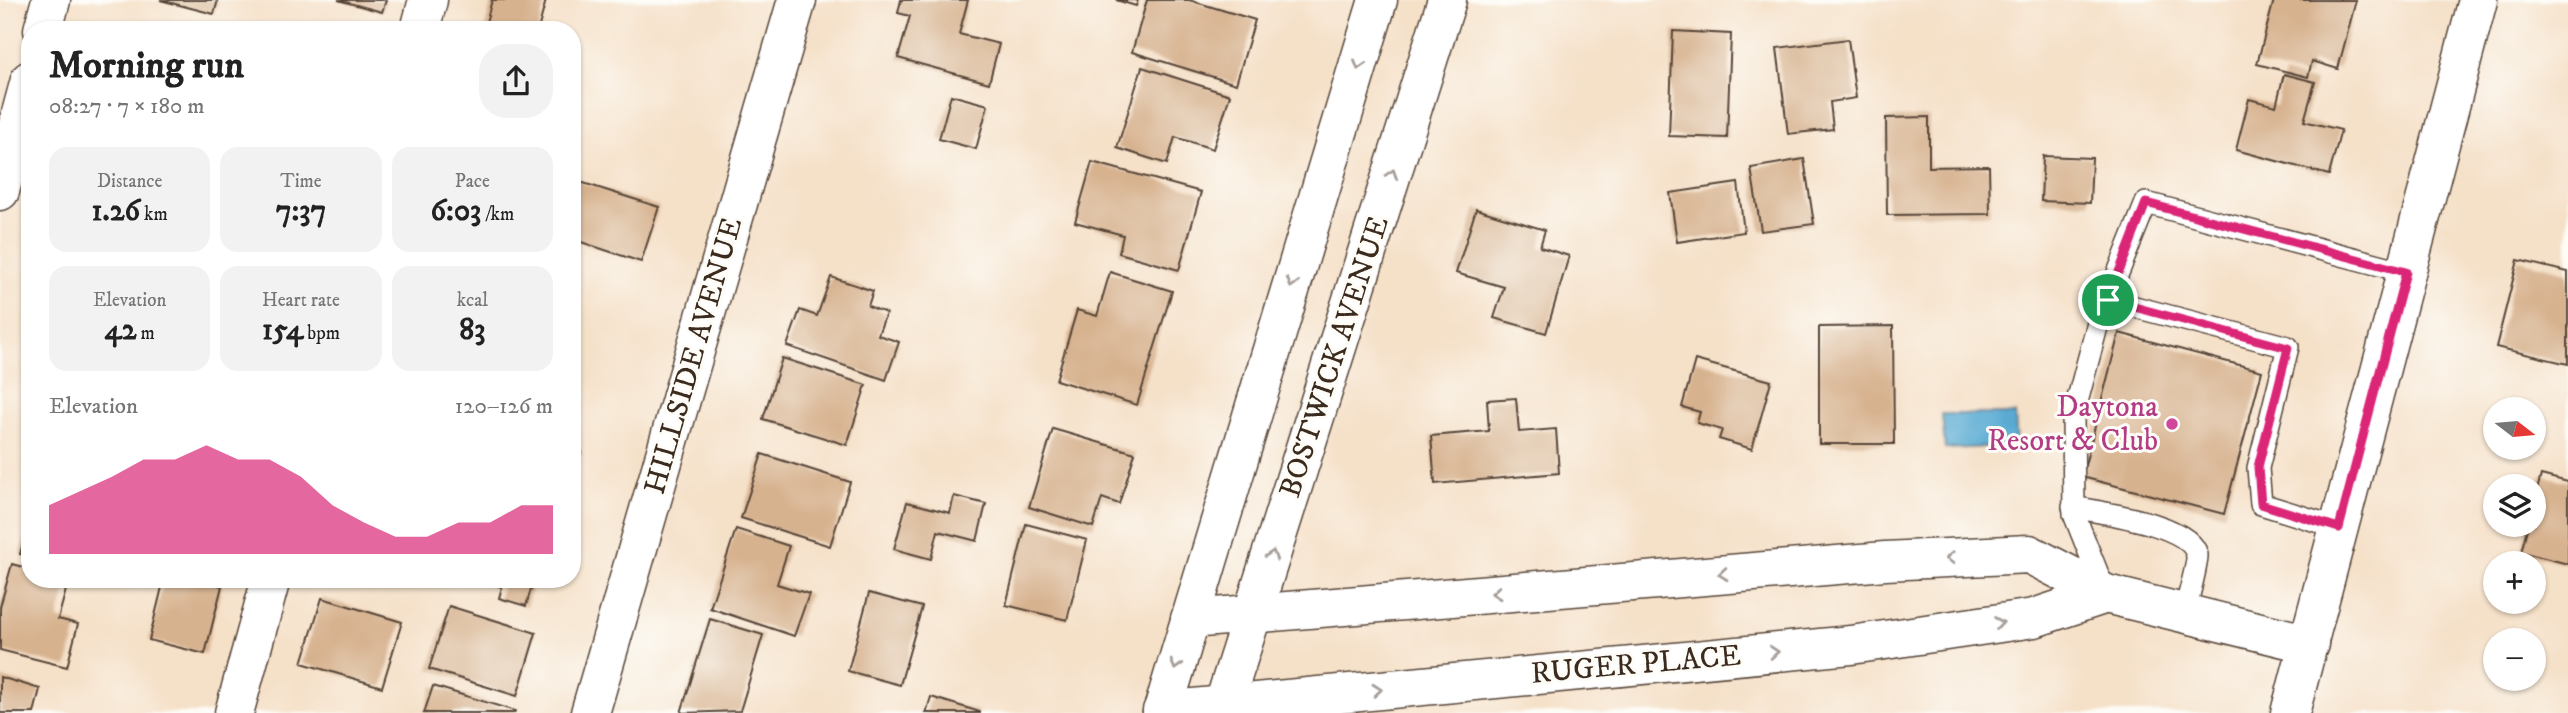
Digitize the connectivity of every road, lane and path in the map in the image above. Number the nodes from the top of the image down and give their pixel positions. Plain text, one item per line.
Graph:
1 (51, 0) edge
2 (428, 0) edge
3 (797, 0) edge
4 (1378, 0) edge
5 (1447, 0) edge
6 (2478, 0) edge
7 (45, 21) edge
8 (422, 21) edge
9 (21, 113) edge
10 (0, 191) edge
11 (2406, 272) junction
12 (2108, 300) junction
13 (2073, 508) junction
14 (2339, 528) junction
15 (269, 588) edge
16 (2106, 594) junction
17 (1254, 612) junction
18 (2184, 614) junction
19 (1190, 618) junction
20 (2309, 644) junction
21 (1222, 709) edge
22 (1162, 712) edge
23 (234, 713) edge
24 (590, 713) edge
25 (2290, 713) edge

1 - 7 street
2 - 8 street
3 - 24 street, HILLSIDE AVENUE
4 -> 19 street, BOSTWICK AVENUE
17 -> 5 street, BOSTWICK AVENUE
6 - 11 street
9 - 10 street
11 - 12 lane
11 - 14 street
12 - 13 lane
12 - 14 lane
13 - 16 lane
13 - 18 lane
14 - 20 street
15 - 23 street
16 -> 17 street
16 - 18 street
21 -> 16 street, RUGER PLACE
17 - 19 street
17 - 21 street, BOSTWICK AVENUE
18 - 20 street
19 -> 22 street, BOSTWICK AVENUE
20 - 25 street
21 - 22 street, RUGER PLACE

